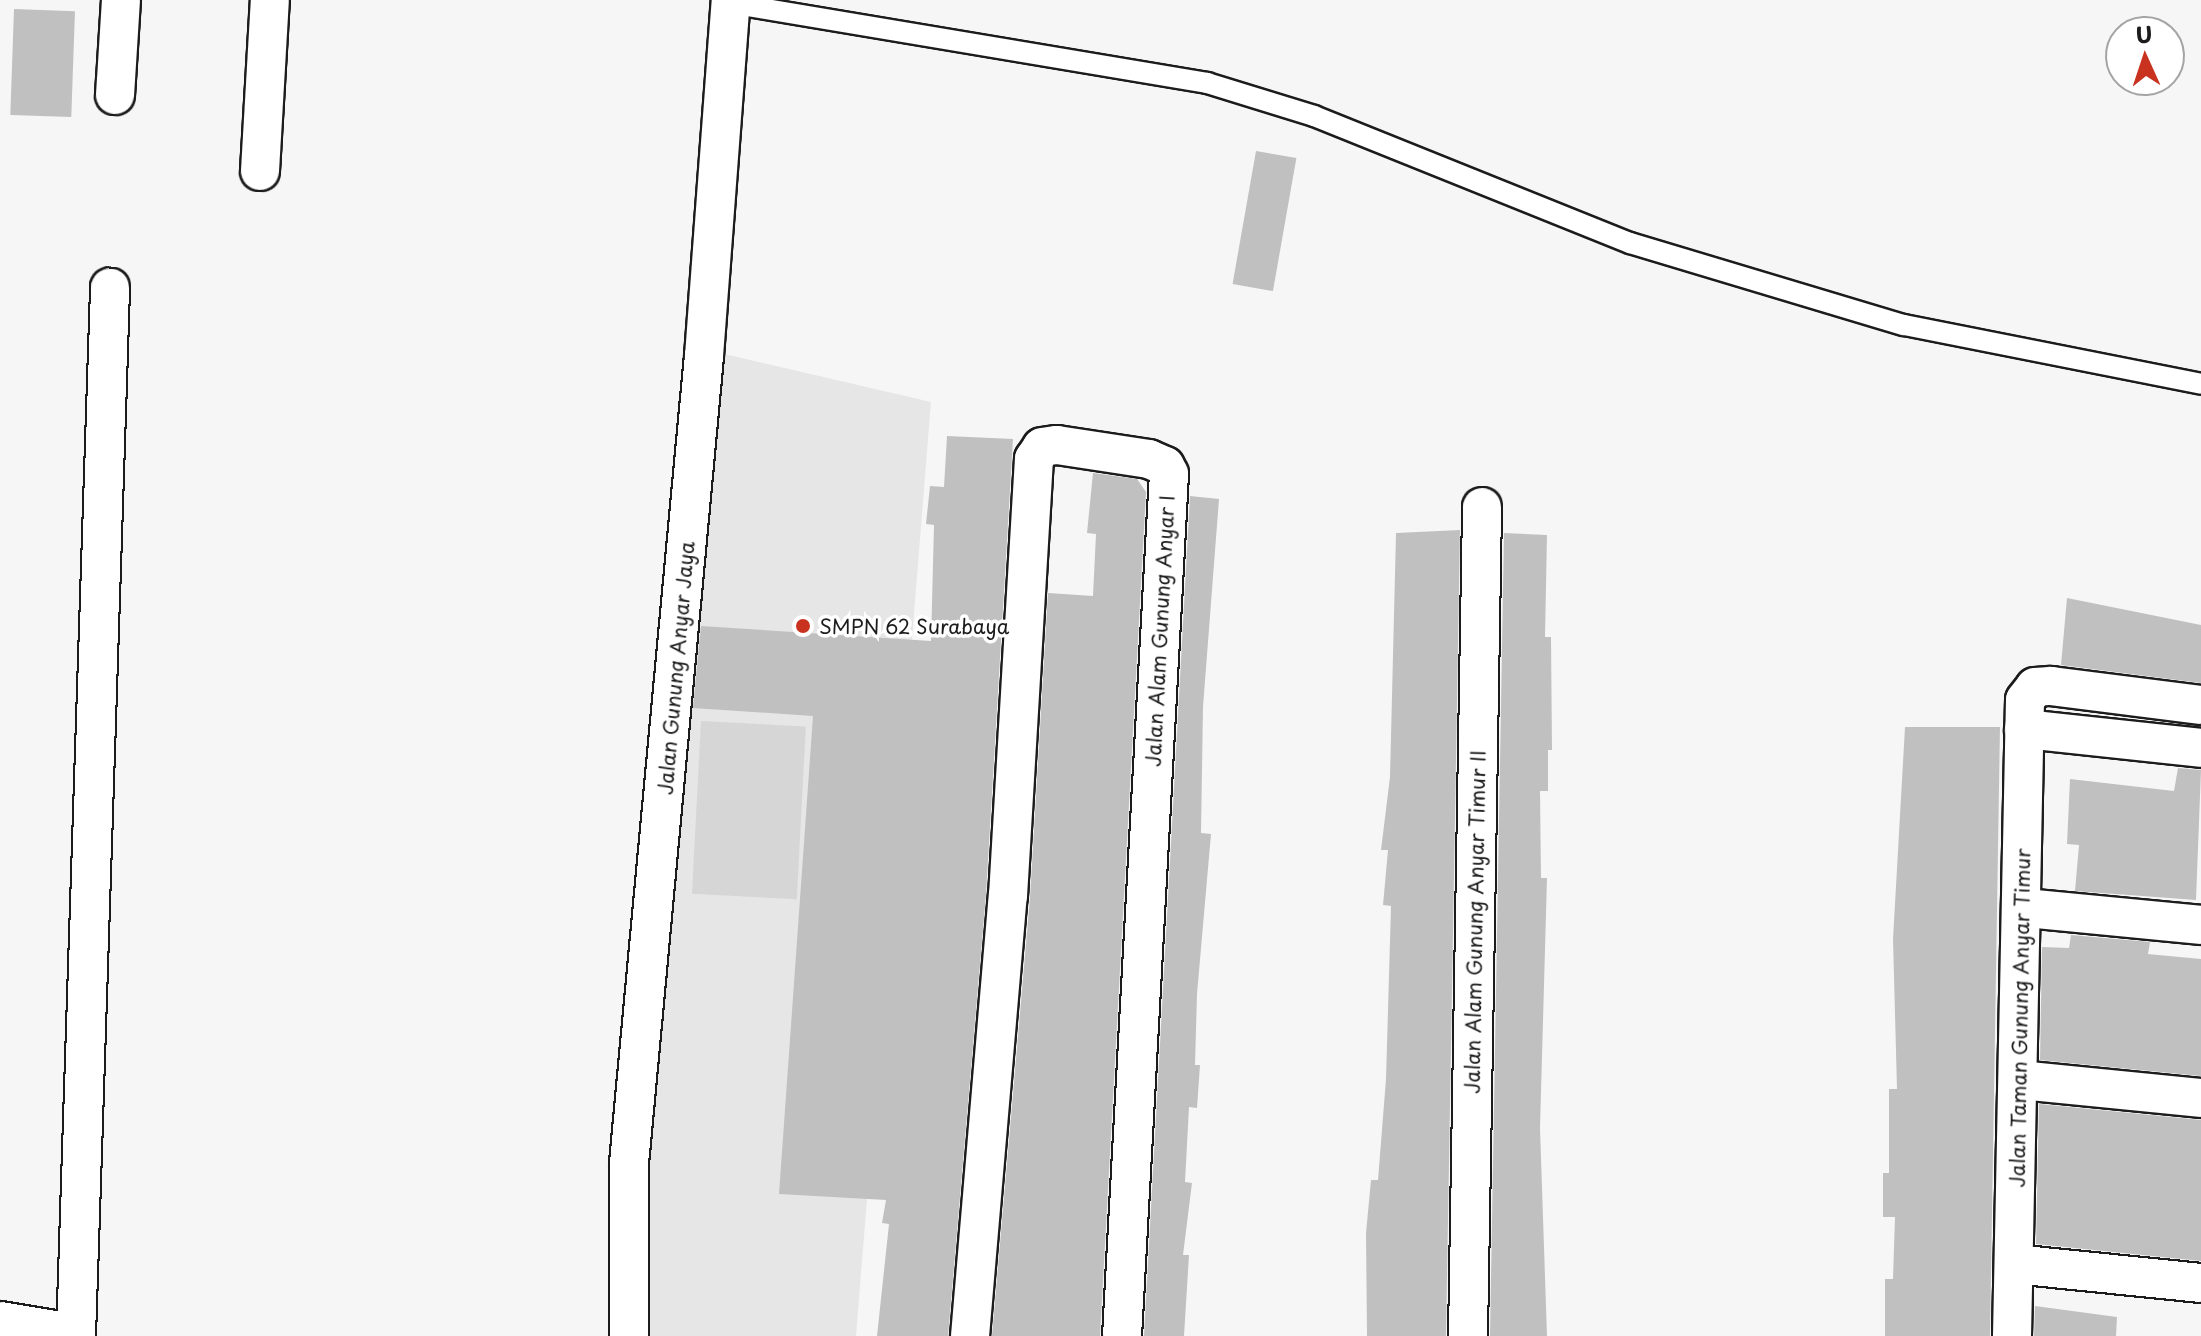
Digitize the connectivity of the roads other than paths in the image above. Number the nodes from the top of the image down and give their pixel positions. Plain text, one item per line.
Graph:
1 (121, 0) edge
2 (270, 0) edge
3 (730, 2) edge
4 (115, 95) dead end
5 (260, 171) dead end
6 (110, 288) dead end
7 (2201, 384) edge
8 (1482, 507) dead end
9 (2201, 705) edge
10 (2025, 715) junction
11 (2201, 748) edge
12 (2025, 908) junction
13 (2201, 925) edge
14 (2020, 1080) junction
15 (2201, 1098) edge
16 (2014, 1264) junction
17 (2201, 1283) edge
18 (0, 1324) edge
19 (74, 1336) edge
20 (629, 1336) edge
21 (970, 1336) edge
22 (1122, 1336) edge
23 (1468, 1336) edge
24 (2012, 1336) edge

1 - 4 street
2 - 5 street
3 - 7 lane
3 - 20 street, Jalan Gunung Anyar Jaya
6 - 19 street
8 - 23 street, Jalan Alam Gunung Anyar Timur II
9 - 10 street
10 - 11 street
10 - 12 street, Jalan Taman Gunung Anyar Timur
12 - 13 street
12 - 14 street, Jalan Taman Gunung Anyar Timur
14 - 15 street
14 - 16 street, Jalan Taman Gunung Anyar Timur
16 - 17 street
16 - 24 street, Jalan Taman Gunung Anyar Timur
18 - 19 street
21 - 22 street, Jalan Alam Gunung Anyar I

